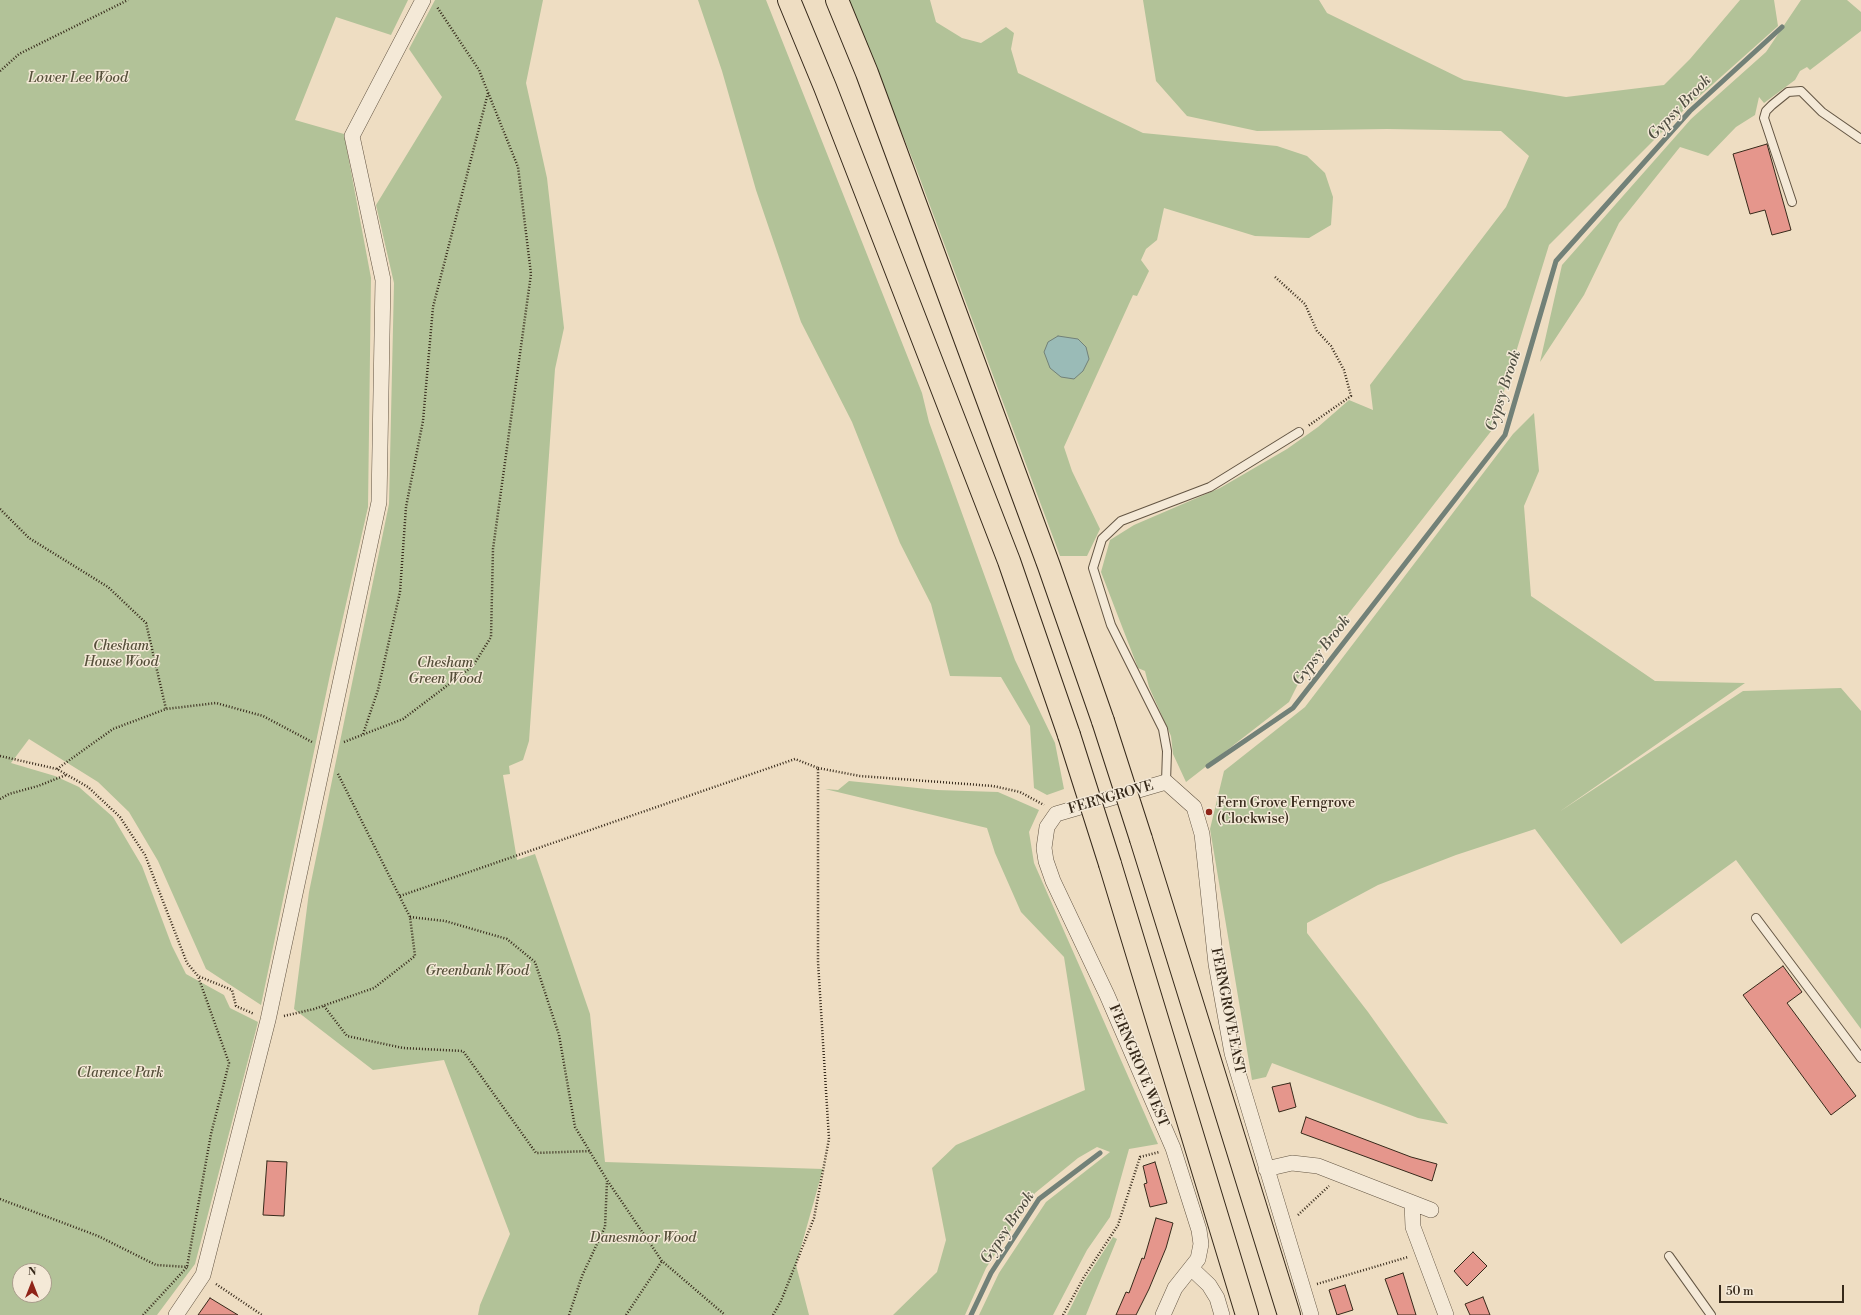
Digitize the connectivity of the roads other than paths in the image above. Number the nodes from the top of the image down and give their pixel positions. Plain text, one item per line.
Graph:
1 (423, 0) edge
2 (789, 0) edge
3 (837, 0) edge
4 (1861, 140) edge
5 (1792, 202) dead end
6 (1299, 432) road end
7 (1166, 782) junction
8 (1056, 814) joint
9 (1756, 918) dead end
10 (1861, 1058) edge
11 (1266, 1169) junction
12 (1412, 1203) junction
13 (1431, 1210) dead end
14 (1669, 1256) dead end
15 (1191, 1268) junction
16 (176, 1315) edge
17 (1163, 1315) edge
18 (1222, 1315) edge
19 (1247, 1315) edge
20 (1290, 1315) edge
21 (1311, 1315) edge
22 (1446, 1315) edge
23 (1711, 1315) edge

1 - 16 street
2 - 19 highway, bridge
3 - 20 highway, bridge
4 - 5 lane
6 - 7 lane
7 - 8 street, FERNGROVE
7 - 11 street, FERNGROVE EAST
8 - 15 street, FERNGROVE WEST
9 - 10 lane
11 - 12 street
11 - 21 street, FERNGROVE EAST
12 - 13 street
12 - 22 street
14 - 23 lane
15 - 17 street, FERNGROVE WEST
15 - 18 street

